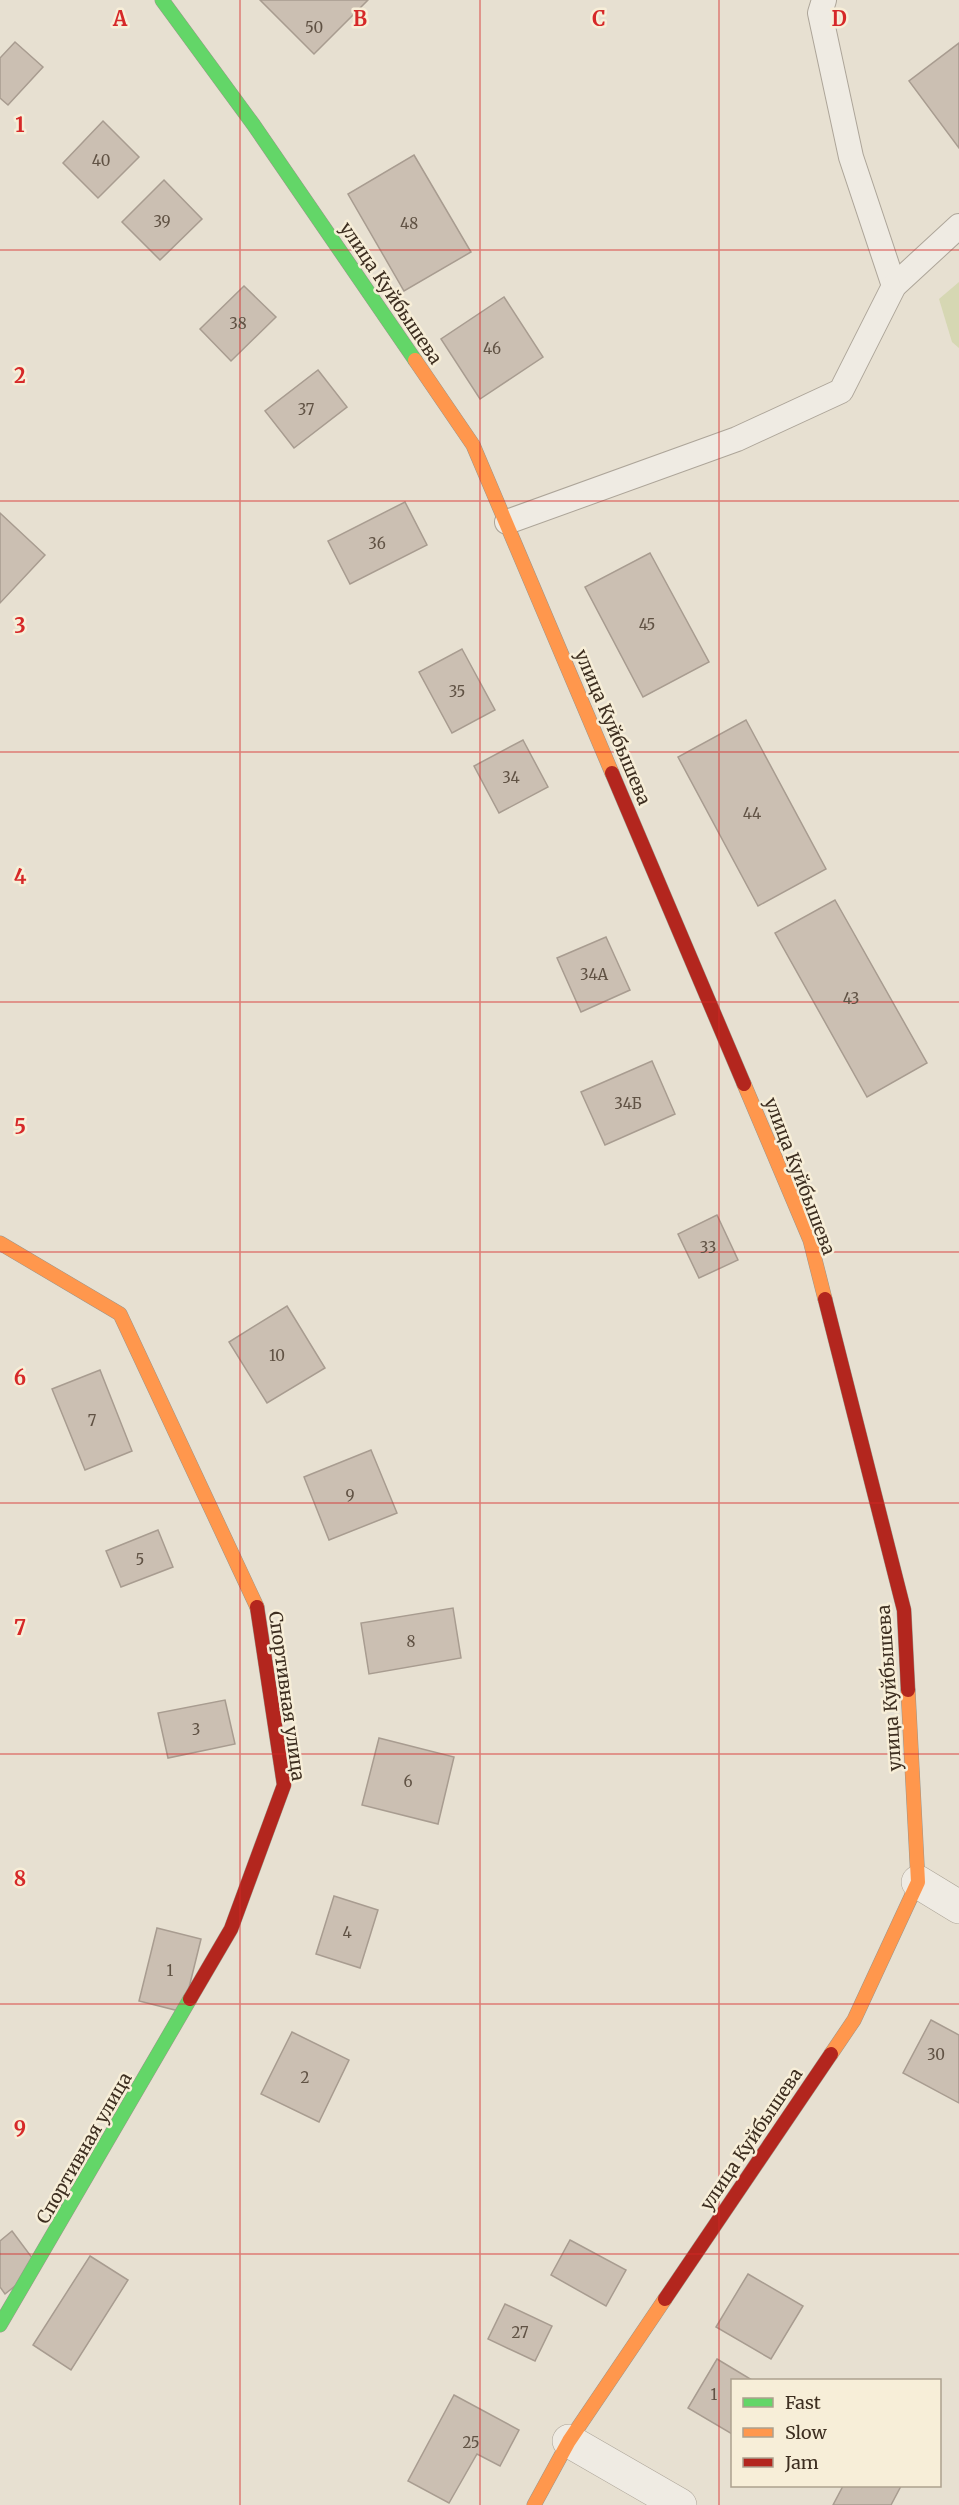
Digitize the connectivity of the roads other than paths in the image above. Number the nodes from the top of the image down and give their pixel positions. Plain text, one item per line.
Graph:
1 (162, 0) edge
2 (824, 0) edge
3 (959, 226) edge
4 (894, 286) junction
5 (507, 522) junction
6 (0, 1243) edge
7 (918, 1882) junction
8 (959, 1907) edge
9 (0, 2325) edge
10 (569, 2441) junction
11 (534, 2505) edge
12 (680, 2505) edge

1 - 5 street, улица Куйбышева
2 - 4 lane
3 - 4 lane
4 - 5 lane
5 - 7 street, улица Куйбышева
6 - 9 street, Спортивная улица
7 - 8 street
7 - 10 street, улица Куйбышева
10 - 11 street, улица Куйбышева
10 - 12 street

